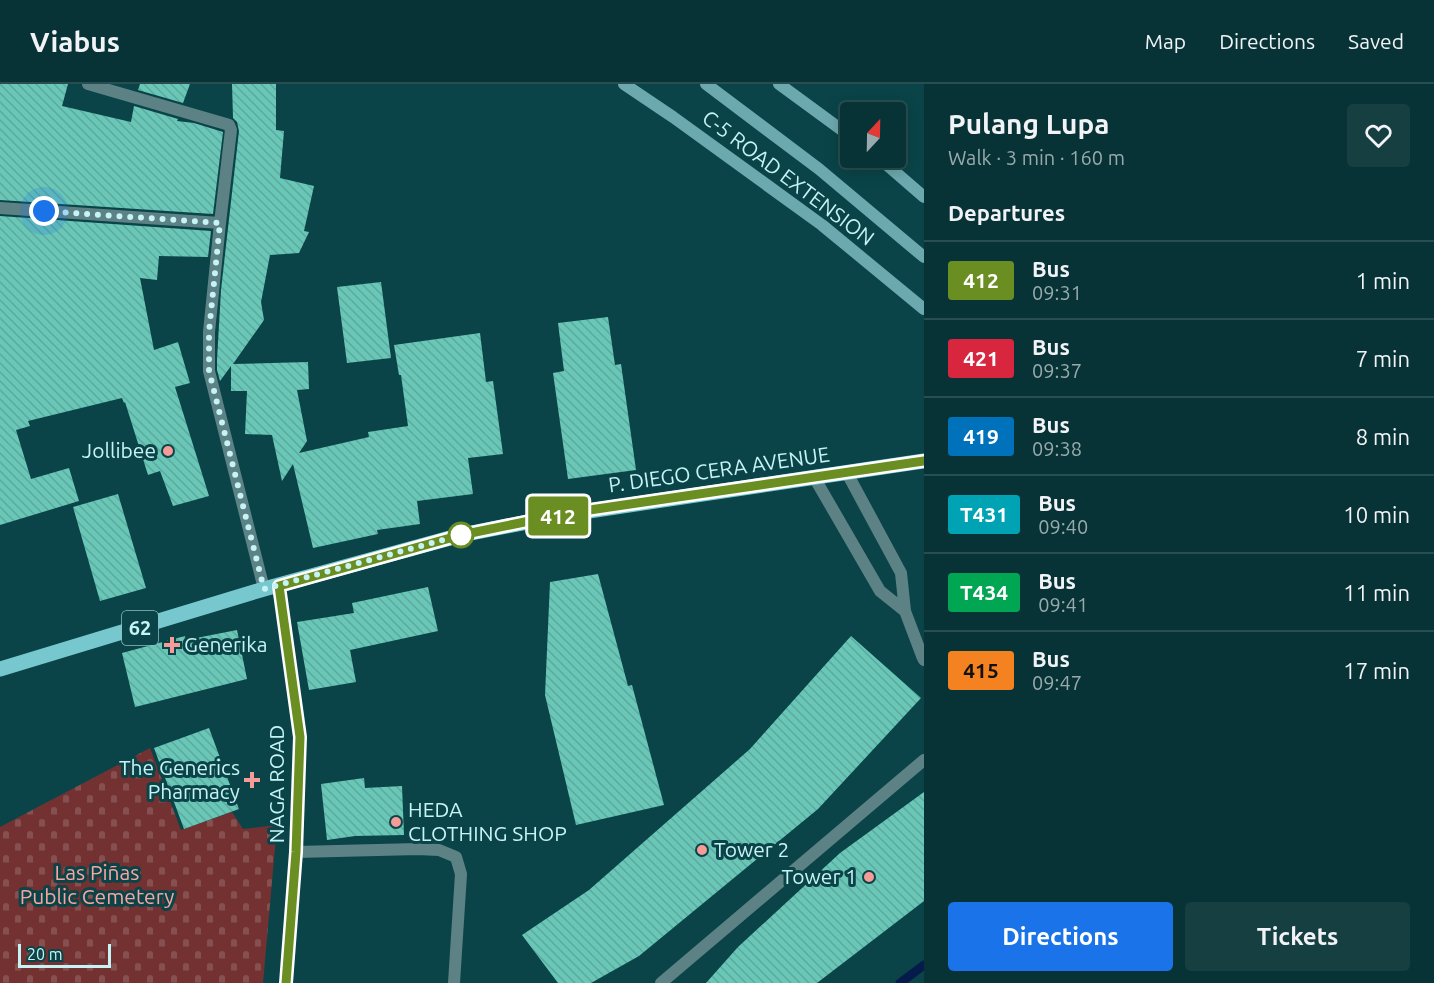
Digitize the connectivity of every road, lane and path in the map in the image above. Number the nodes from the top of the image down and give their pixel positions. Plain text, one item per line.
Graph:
1 (88, 84) edge
2 (624, 84) edge
3 (706, 84) edge
4 (779, 84) edge
5 (840, 129) edge
6 (891, 168) edge
7 (924, 197) edge
8 (0, 208) edge
9 (220, 223) junction
10 (924, 257) edge
11 (924, 309) edge
12 (924, 461) edge
13 (846, 473) junction
14 (814, 477) junction
15 (272, 587) junction
16 (905, 611) junction
17 (924, 660) edge
18 (0, 669) edge
19 (924, 760) edge
20 (296, 852) junction
21 (286, 983) edge
22 (454, 983) edge
23 (661, 983) edge

1 - 9 street
2 - 11 main road, C-5 ROAD EXTENSION
3 - 10 main road, C-5 ROAD EXTENSION
4 - 5 main road
6 - 7 main road
8 - 9 street
9 - 15 street
12 - 13 main road, P. DIEGO CERA AVENUE / 62
13 - 14 main road, P. DIEGO CERA AVENUE / 62
13 - 16 street
14 - 15 main road, P. DIEGO CERA AVENUE / 62
14 - 16 street
15 - 18 main road, P. DIEGO CERA AVENUE / 62
15 - 20 main road, NAGA ROAD
16 - 17 street
19 - 23 street
20 - 21 main road, NAGA ROAD
20 - 22 street

